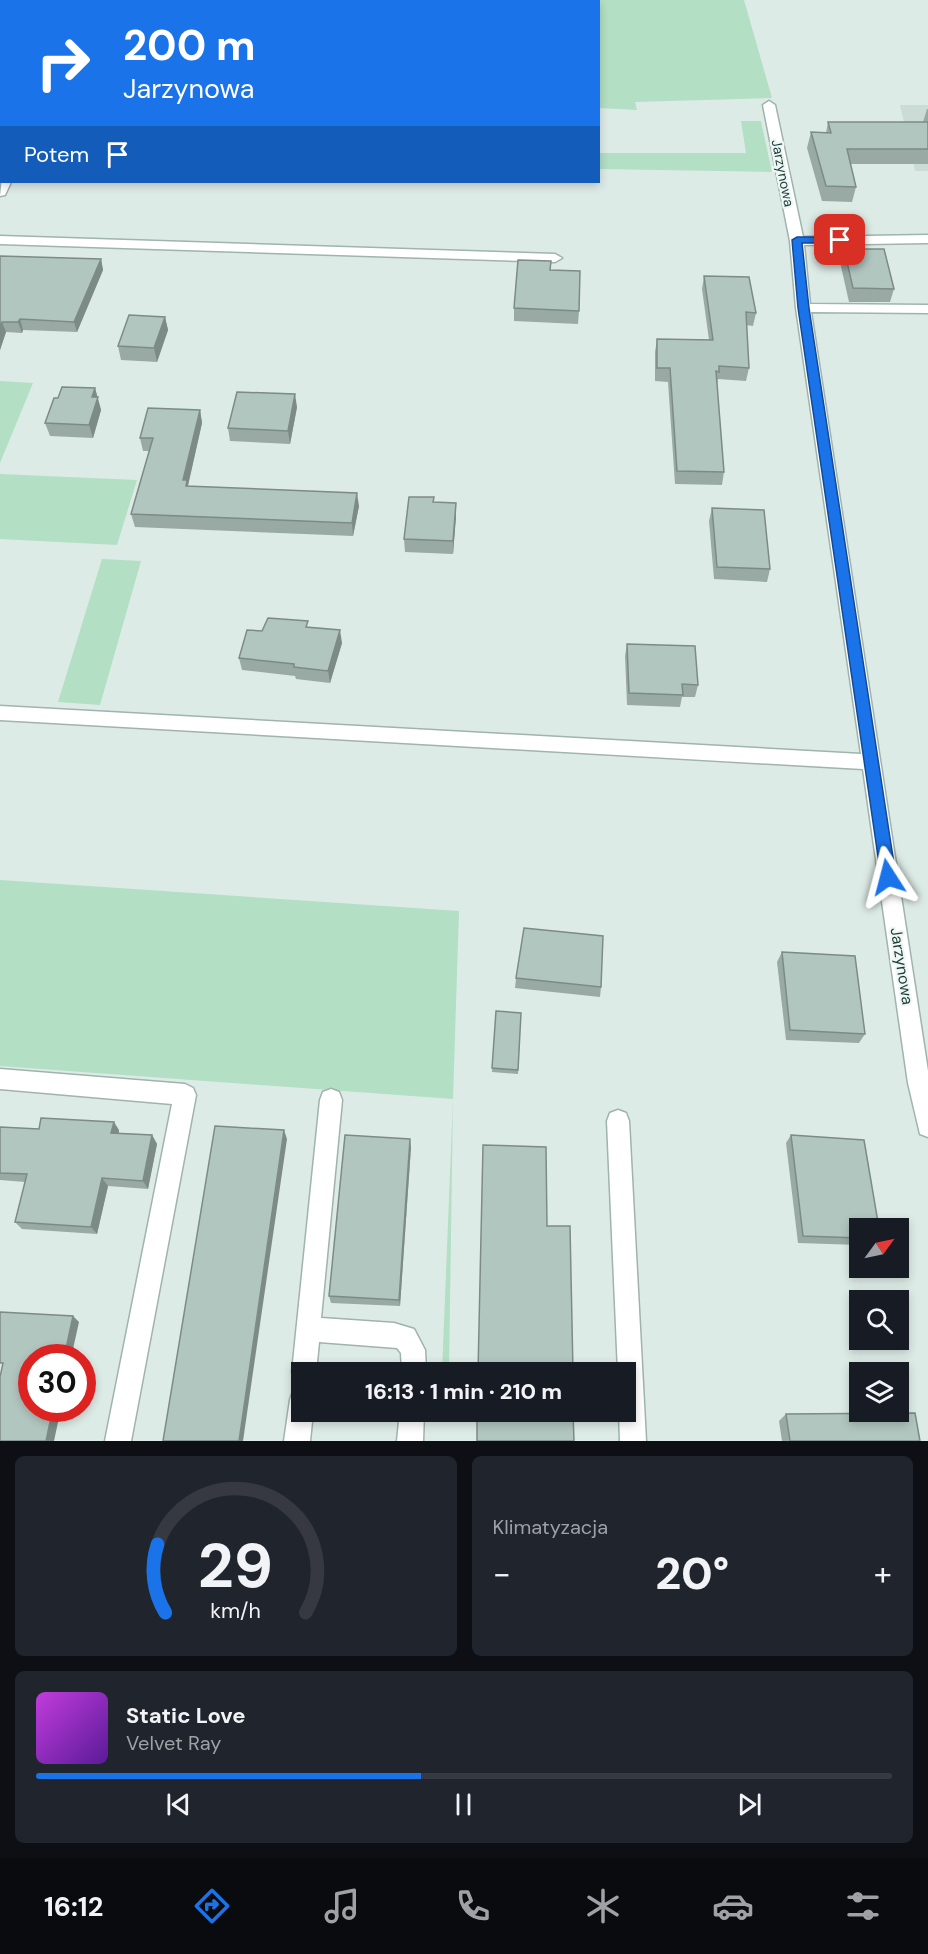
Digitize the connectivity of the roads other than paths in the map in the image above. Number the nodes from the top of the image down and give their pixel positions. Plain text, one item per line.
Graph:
1 (769, 105) dead end
2 (928, 239) edge
3 (0, 240) edge
4 (797, 240) junction
5 (555, 258) dead end
6 (803, 308) junction
7 (928, 309) edge
8 (0, 713) edge
9 (871, 762) junction
10 (0, 1078) edge
11 (331, 1100) dead end
12 (618, 1121) dead end
13 (928, 1126) edge
14 (309, 1329) junction
15 (305, 1362) edge
16 (414, 1362) edge
17 (299, 1422) edge
18 (411, 1422) edge
19 (118, 1441) edge
20 (297, 1441) edge
21 (410, 1441) edge
22 (633, 1441) edge

1 - 4 street, Jarzynowa
2 - 4 street
3 - 5 street
4 - 6 street, Jarzynowa
6 - 7 street
6 - 9 street, Jarzynowa
8 - 9 street
9 - 13 street, Jarzynowa
10 - 19 street
11 - 14 street
12 - 22 street
14 - 15 street
14 - 16 street
17 - 20 street
18 - 21 street

